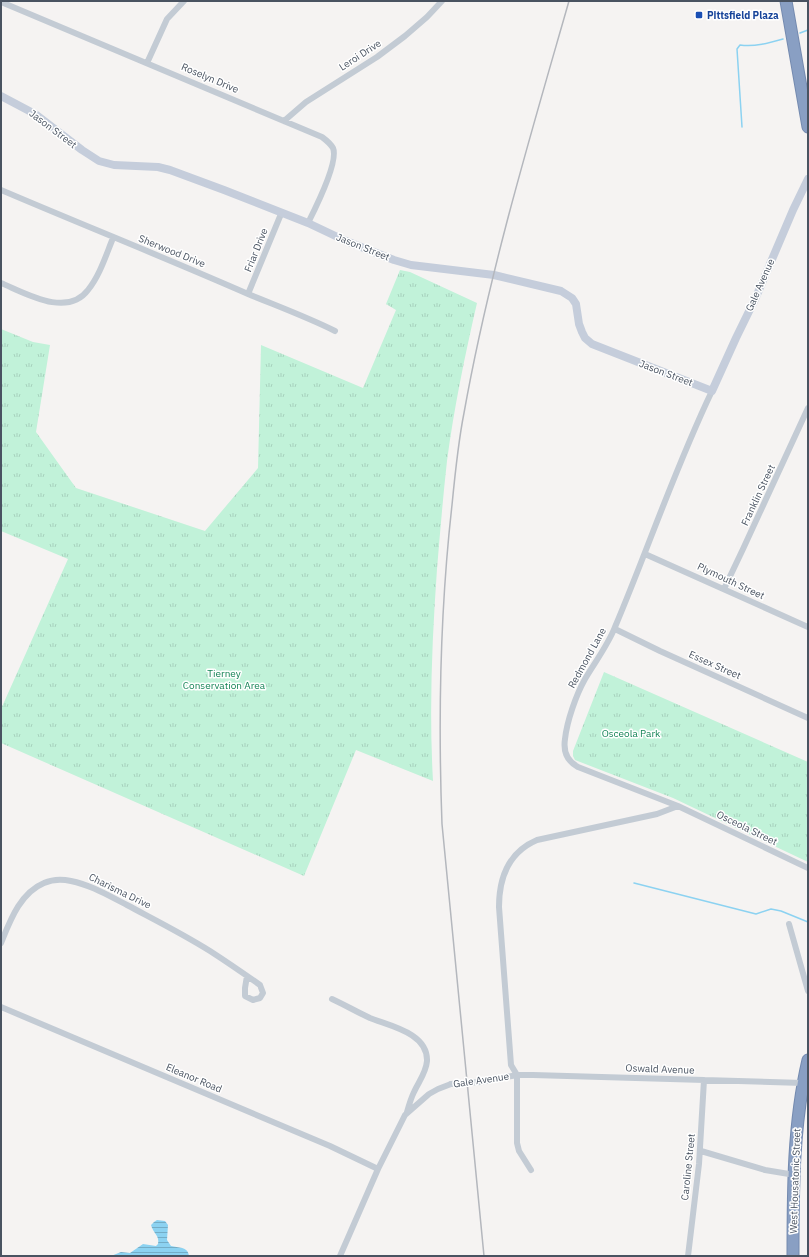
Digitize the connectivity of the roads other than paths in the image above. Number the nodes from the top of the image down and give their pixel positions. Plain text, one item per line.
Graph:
1 (184, 1) edge
2 (442, 1) edge
3 (786, 1) edge
4 (1, 2) edge
5 (147, 63) junction
6 (1, 96) edge
7 (284, 121) junction
8 (808, 127) edge
9 (808, 179) edge
10 (1, 190) edge
11 (281, 214) junction
12 (308, 223) junction
13 (113, 238) junction
14 (1, 283) edge
15 (248, 294) junction
16 (335, 331) dead end
17 (712, 391) junction
18 (808, 408) edge
19 (645, 554) junction
20 (724, 589) junction
21 (808, 627) edge
22 (614, 629) junction
23 (808, 718) edge
24 (678, 806) junction
25 (808, 868) edge
26 (790, 924) dead end
27 (1, 943) edge
28 (247, 976) dead end
29 (808, 991) edge
30 (332, 999) dead end
31 (1, 1007) edge
32 (808, 1060) edge
33 (517, 1075) junction
34 (704, 1080) junction
35 (803, 1083) junction
36 (405, 1115) junction
37 (701, 1151) junction
38 (378, 1169) junction
39 (531, 1170) dead end
40 (794, 1175) junction
41 (340, 1256) edge
42 (688, 1256) edge
43 (793, 1256) edge

1 - 5 street
2 - 7 street, Leroi Drive
3 - 8 highway
4 - 5 street, Roselyn Drive
5 - 7 street, Roselyn Drive
6 - 11 street, Jason Street
7 - 12 street, Roselyn Drive
9 - 17 street, Gale Avenue
10 - 13 street, Sherwood Drive
11 - 12 street, Jason Street
11 - 15 street, Friar Drive
12 - 17 street, Jason Street
13 - 14 street
13 - 15 street, Sherwood Drive
15 - 16 street, Sherwood Drive
17 - 19 street, Redmond Lane
18 - 20 street, Franklin Street
19 - 20 street, Plymouth Street
19 - 22 street, Redmond Lane
20 - 21 street, Plymouth Street
22 - 23 street, Essex Street
22 - 24 street, Redmond Lane
24 - 25 street, Osceola Street
24 - 33 street, Gale Avenue
26 - 29 street
27 - 28 street, Charisma Drive
30 - 36 street
31 - 38 street, Eleanor Road
32 - 35 highway, West Housatonic Street
33 - 34 street, Oswald Avenue
33 - 36 street, Gale Avenue, bridge
33 - 39 street
34 - 35 street, Oswald Avenue
34 - 37 street, Caroline Street
35 - 40 highway, West Housatonic Street
36 - 38 street, Gale Avenue
37 - 40 street
37 - 42 street, Caroline Street
38 - 41 street, Gale Avenue
40 - 43 highway, West Housatonic Street

